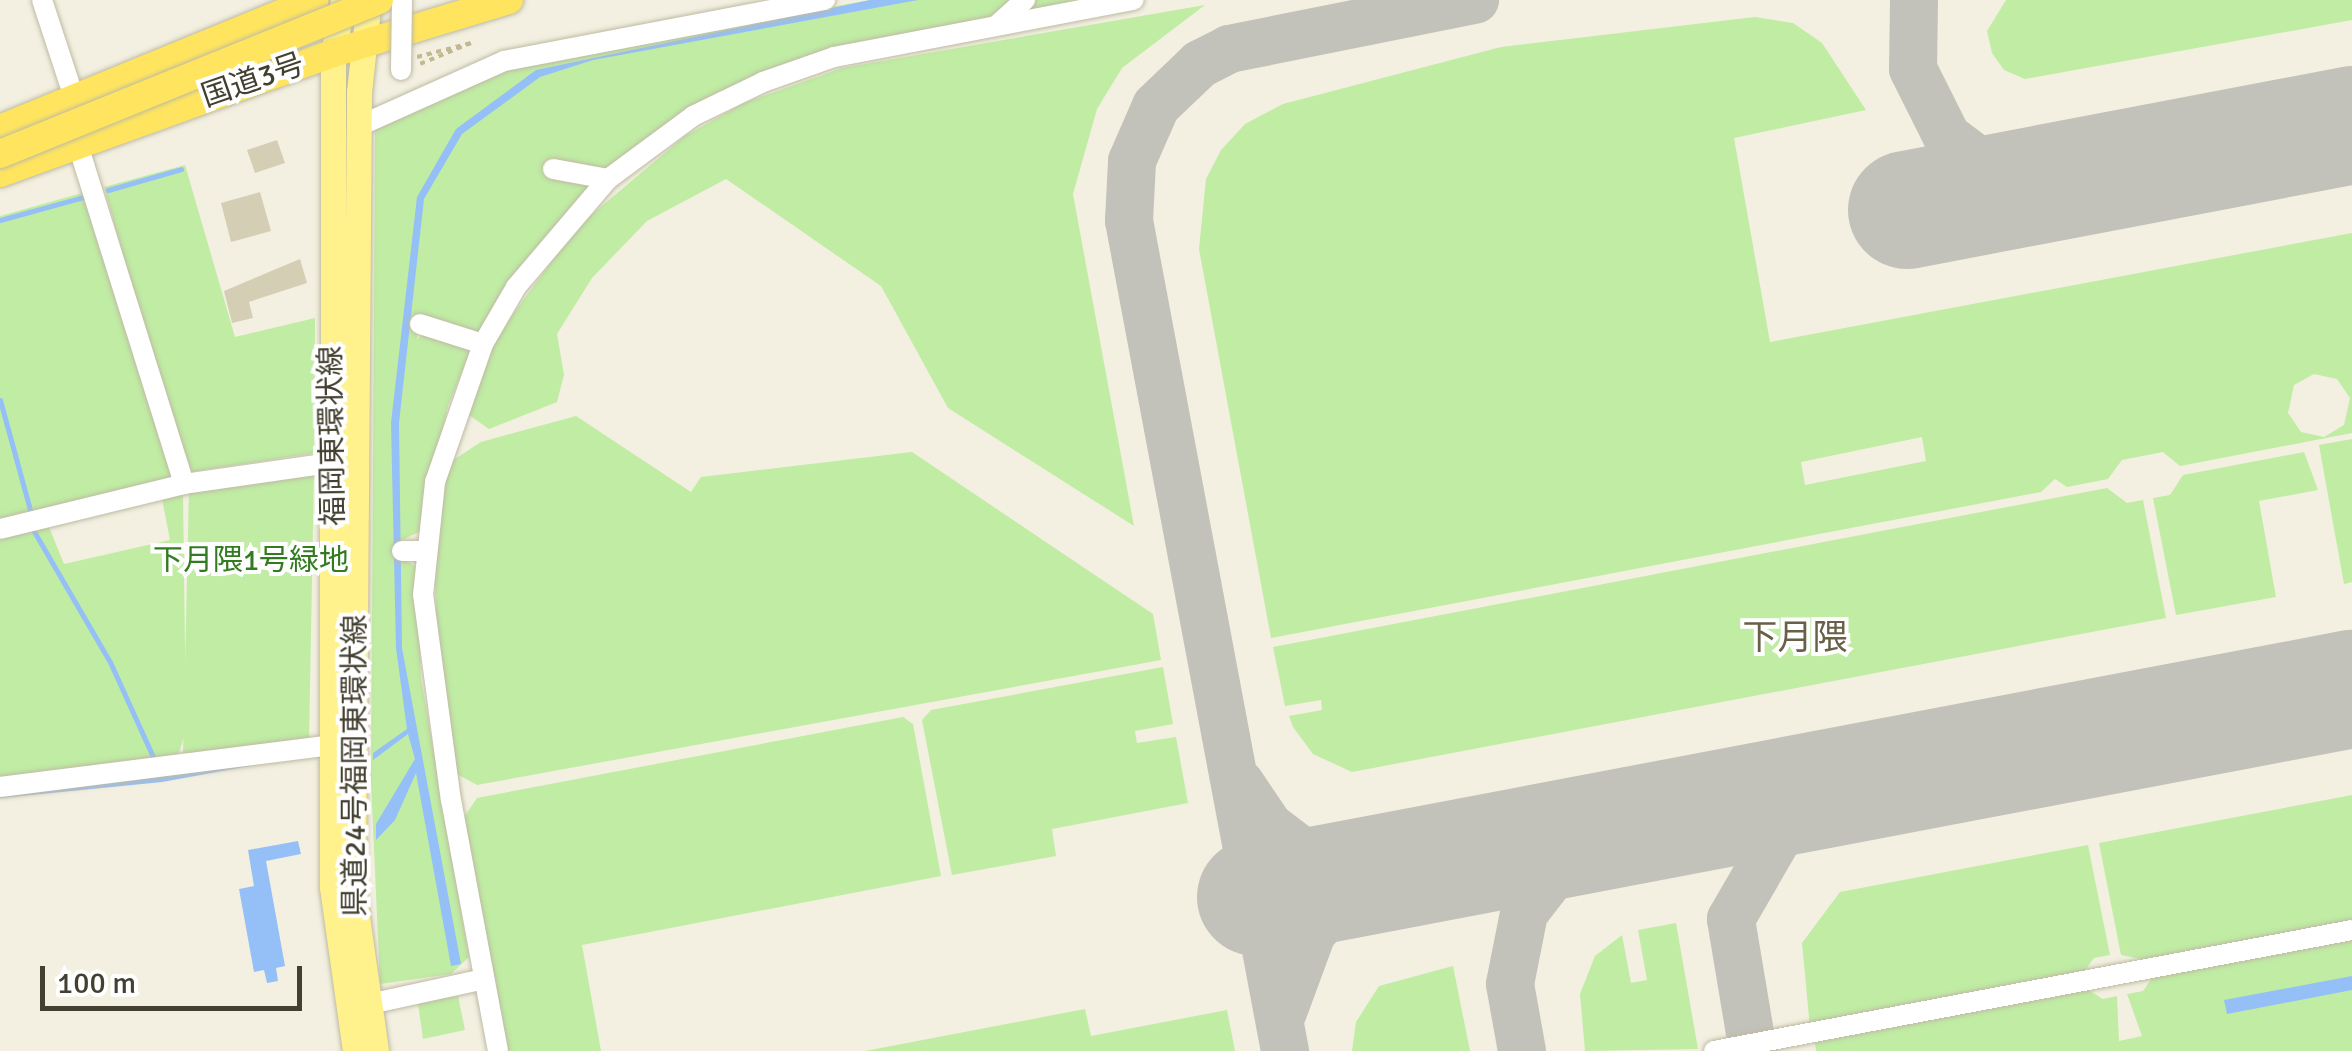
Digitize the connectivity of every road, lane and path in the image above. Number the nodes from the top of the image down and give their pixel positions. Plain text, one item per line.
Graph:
1 (42, 0) edge
2 (266, 0) edge
3 (315, 0) edge
4 (343, 0) edge
5 (369, 0) edge
6 (379, 0) edge
7 (402, 0) edge
8 (509, 0) edge
9 (825, 0) edge
10 (1025, 0) edge
11 (1134, 0) edge
12 (996, 26) junction
13 (365, 46) junction
14 (333, 53) junction
15 (405, 64) junction
16 (70, 85) junction
17 (0, 119) edge
18 (360, 126) junction
19 (0, 128) edge
20 (77, 142) junction
21 (0, 154) edge
22 (553, 169) dead end
23 (0, 172) edge
24 (608, 179) junction
25 (420, 324) dead end
26 (483, 344) junction
27 (336, 462) junction
28 (184, 484) junction
29 (0, 529) edge
30 (402, 551) dead end
31 (424, 551) junction
32 (331, 745) junction
33 (0, 787) edge
34 (2352, 930) edge
35 (484, 979) junction
36 (365, 1005) junction
37 (355, 1051) edge
38 (376, 1051) edge
39 (498, 1051) edge
40 (1714, 1051) edge

1 - 16 street
2 - 16 highway
3 - 19 highway
4 - 14 main road, 福岡東環状線
5 - 13 main road, 県道24号福岡東環状線
6 - 21 highway, bridge
7 - 15 street, bridge
8 - 13 highway, 国道3号
9 - 18 street
10 - 12 street
11 - 12 street
12 - 24 street
13 - 14 highway, 国道3号
13 - 18 main road, 県道24号福岡東環状線
14 - 20 highway, 国道3号
14 - 27 main road, 福岡東環状線
15 - 15 path
16 - 17 highway
18 - 36 main road, 県道24号福岡東環状線
20 - 23 highway, 国道3号
20 - 28 street
22 - 24 street
24 - 26 street
25 - 26 street
26 - 31 street
27 - 28 street
27 - 32 main road, 福岡東環状線
28 - 29 street
30 - 31 street
31 - 35 street
32 - 33 street
32 - 37 main road, 福岡東環状線
34 - 40 street
35 - 36 street
35 - 39 street
36 - 38 main road, 県道24号福岡東環状線

